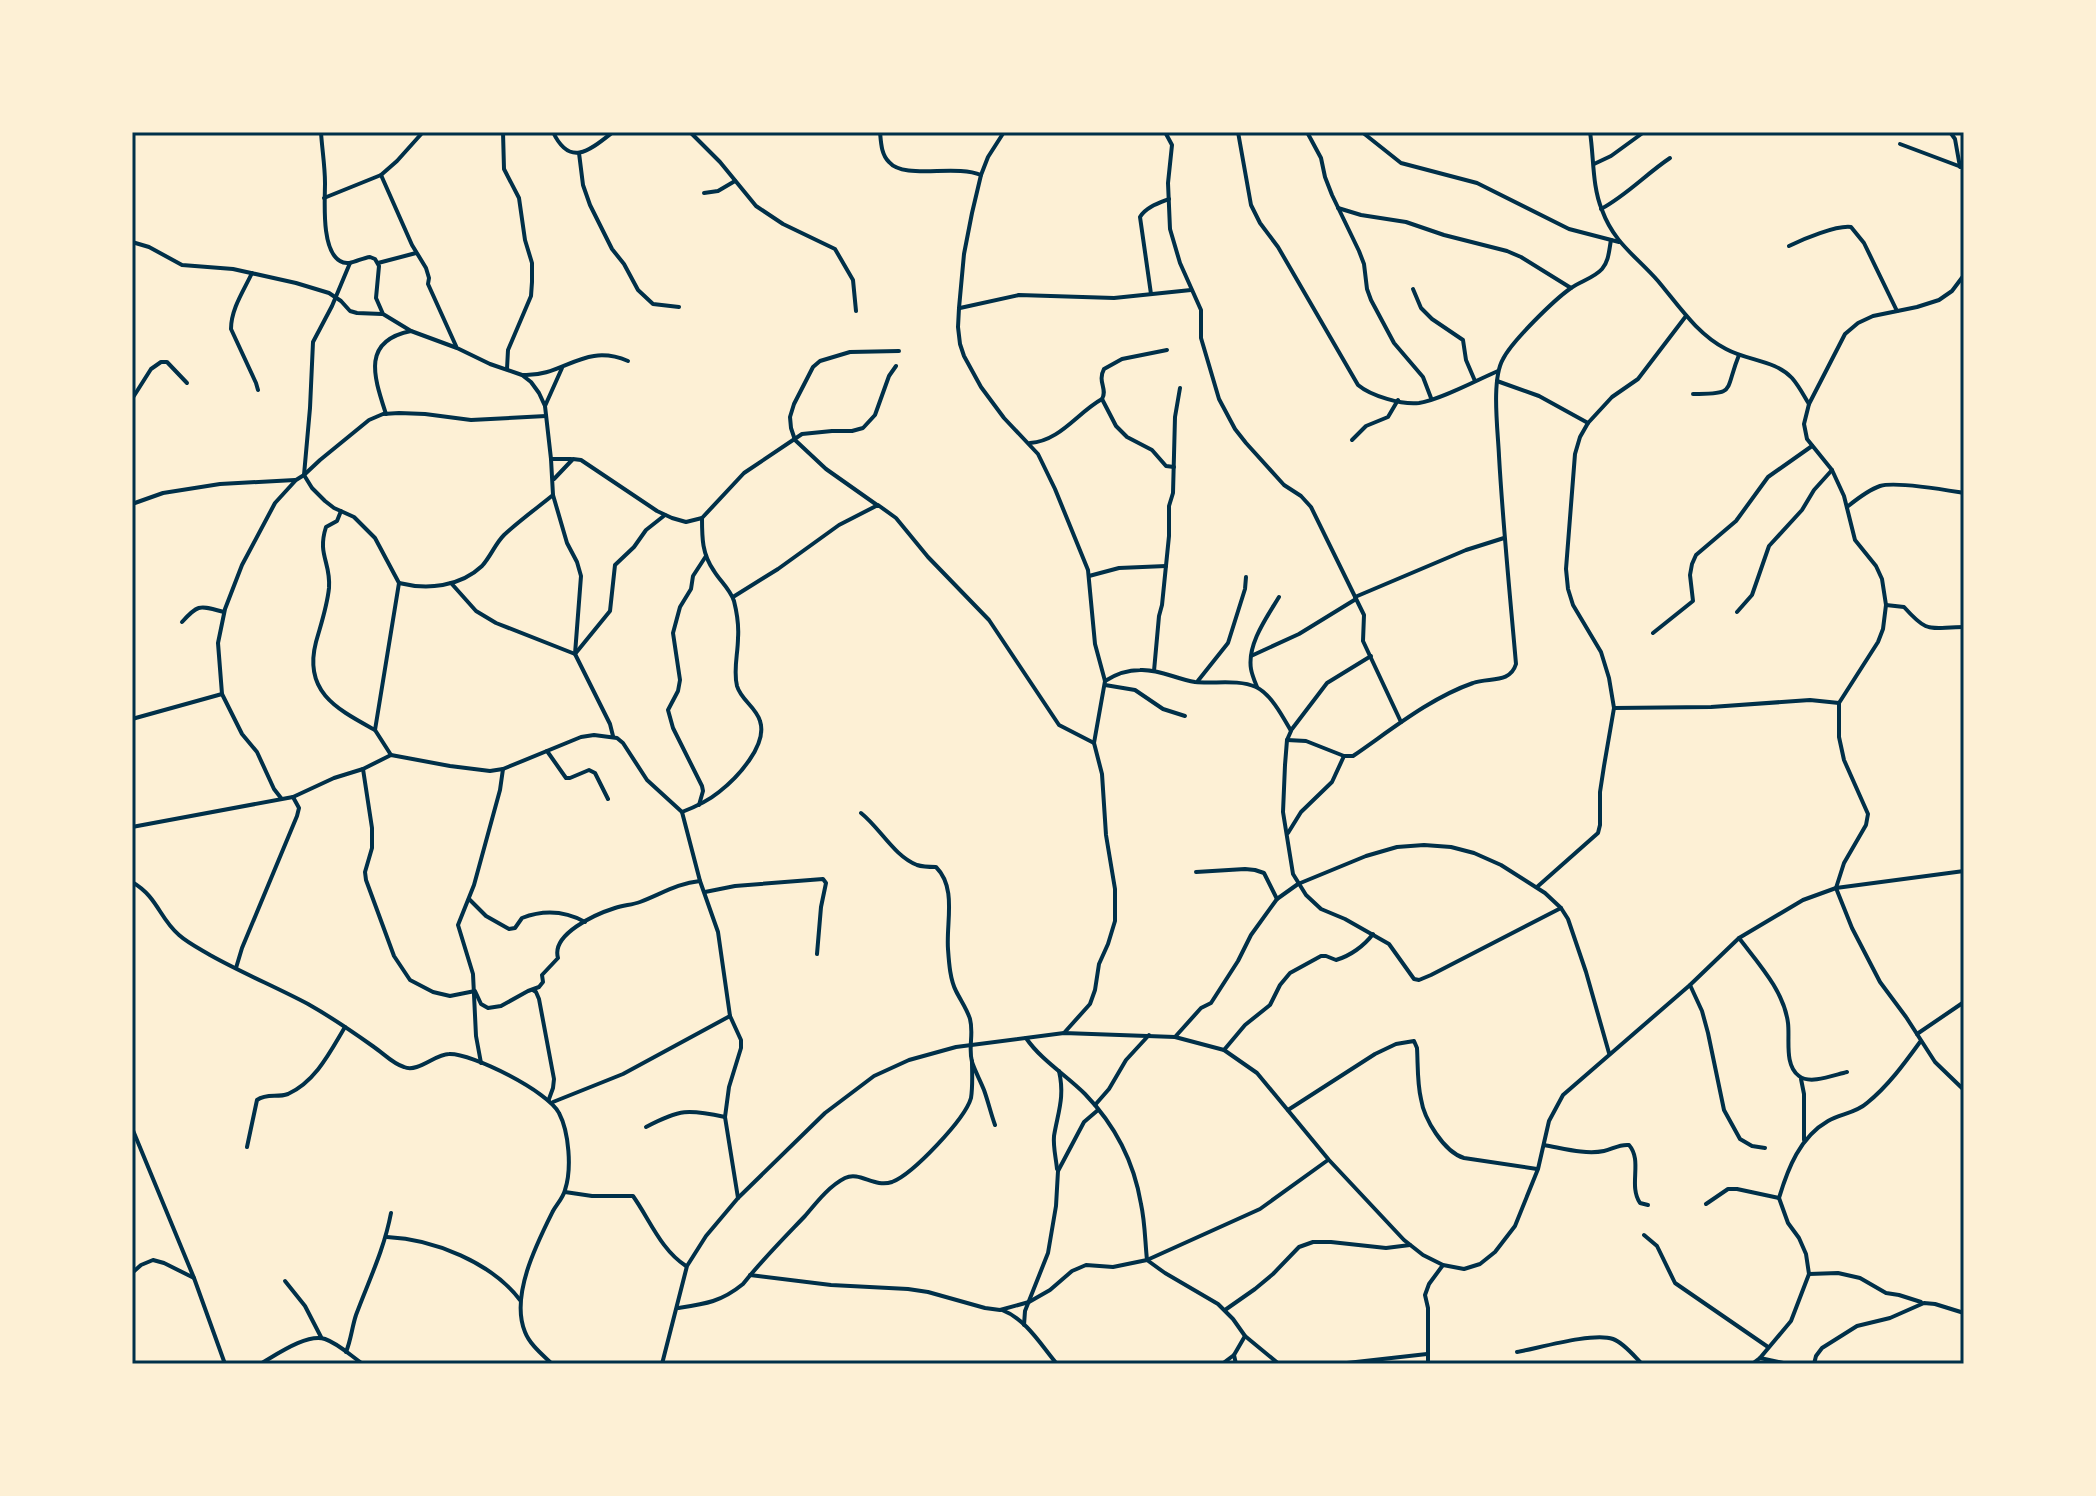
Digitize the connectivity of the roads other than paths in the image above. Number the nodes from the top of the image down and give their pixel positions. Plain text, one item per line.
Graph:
1 (321, 132) edge
2 (423, 132) edge
3 (503, 132) edge
4 (553, 132) edge
5 (613, 132) edge
6 (690, 132) edge
7 (880, 132) edge
8 (1004, 132) edge
9 (1165, 132) edge
10 (1238, 132) edge
11 (1307, 132) edge
12 (1362, 132) edge
13 (1590, 132) edge
14 (1644, 132) edge
15 (1950, 132) edge
16 (1900, 144) dead end
17 (579, 153) junction
18 (1670, 158) dead end
19 (1594, 164) junction
20 (1962, 167) edge
21 (381, 175) junction
22 (981, 175) junction
23 (735, 181) junction
24 (704, 193) dead end
25 (324, 198) junction
26 (1169, 199) junction
27 (1338, 208) junction
28 (1601, 209) junction
29 (1611, 240) junction
30 (132, 242) edge
31 (1619, 242) junction
32 (1789, 246) dead end
33 (416, 253) junction
34 (350, 263) junction
35 (378, 263) junction
36 (252, 273) junction
37 (1964, 275) edge
38 (1571, 288) junction
39 (1413, 289) dead end
40 (1191, 290) junction
41 (1151, 295) junction
42 (335, 297) junction
43 (679, 307) dead end
44 (959, 308) junction
45 (856, 311) dead end
46 (1897, 311) junction
47 (383, 314) junction
48 (1686, 316) junction
49 (411, 331) junction
50 (457, 348) junction
51 (1167, 350) dead end
52 (899, 351) dead end
53 (1739, 355) junction
54 (628, 361) dead end
55 (563, 366) junction
56 (896, 366) dead end
57 (507, 369) junction
58 (1498, 371) junction
59 (522, 375) junction
60 (1475, 381) junction
61 (1497, 381) junction
62 (187, 383) dead end
63 (1180, 388) dead end
64 (258, 390) dead end
65 (1693, 394) dead end
66 (132, 399) edge
67 (1102, 399) junction
68 (1431, 399) junction
69 (1398, 400) junction
70 (1809, 404) junction
71 (545, 406) junction
72 (386, 414) junction
73 (546, 416) junction
74 (1588, 423) junction
75 (795, 440) junction
76 (1352, 440) dead end
77 (1028, 443) junction
78 (1812, 446) junction
79 (551, 459) junction
80 (573, 459) junction
81 (1174, 467) junction
82 (1832, 470) junction
83 (304, 475) junction
84 (296, 480) junction
85 (552, 480) junction
86 (1964, 493) edge
87 (553, 495) junction
88 (132, 504) edge
89 (878, 505) junction
90 (1847, 507) junction
91 (341, 511) junction
92 (665, 515) junction
93 (702, 518) junction
94 (1504, 538) junction
95 (706, 556) junction
96 (1166, 566) junction
97 (1089, 576) junction
98 (1246, 577) dead end
99 (399, 583) junction
100 (451, 583) junction
101 (733, 597) junction
102 (1279, 597) dead end
103 (1355, 598) junction
104 (1886, 605) junction
105 (224, 612) junction
106 (1737, 612) dead end
107 (182, 622) dead end
108 (1964, 627) edge
109 (1653, 633) dead end
110 (575, 654) junction
111 (1251, 656) junction
112 (1371, 656) junction
113 (1154, 671) junction
114 (1197, 682) junction
115 (1105, 683) junction
116 (1257, 687) junction
117 (222, 694) junction
118 (1839, 703) junction
119 (1614, 708) junction
120 (1185, 716) dead end
121 (132, 719) edge
122 (1401, 722) junction
123 (375, 730) junction
124 (1291, 731) junction
125 (613, 736) junction
126 (1287, 740) junction
127 (1094, 743) junction
128 (547, 751) junction
129 (391, 755) junction
130 (1344, 756) junction
131 (363, 769) junction
132 (503, 769) junction
133 (293, 797) junction
134 (281, 798) junction
135 (608, 799) dead end
136 (699, 805) junction
137 (682, 812) junction
138 (861, 813) dead end
139 (132, 827) edge
140 (1287, 835) junction
141 (1964, 871) edge
142 (1196, 872) dead end
143 (700, 881) junction
144 (132, 882) edge
145 (1298, 884) junction
146 (1537, 887) junction
147 (1836, 888) junction
148 (705, 892) junction
149 (469, 899) junction
150 (1277, 899) junction
151 (1561, 908) junction
152 (585, 922) junction
153 (1373, 934) junction
154 (1739, 938) junction
155 (817, 954) dead end
156 (236, 969) junction
157 (1690, 985) junction
158 (533, 990) junction
159 (475, 991) junction
160 (1964, 1002) edge
161 (730, 1016) junction
162 (345, 1027) junction
163 (1064, 1033) junction
164 (1917, 1034) junction
165 (1149, 1035) junction
166 (1175, 1037) junction
167 (1026, 1038) junction
168 (1920, 1041) junction
169 (970, 1045) junction
170 (1224, 1050) junction
171 (1609, 1053) junction
172 (972, 1061) junction
173 (481, 1063) junction
174 (1058, 1068) junction
175 (1847, 1072) dead end
176 (1801, 1079) junction
177 (1964, 1090) edge
178 (550, 1101) junction
179 (1096, 1108) junction
180 (1288, 1110) junction
181 (725, 1117) junction
182 (995, 1125) dead end
183 (646, 1127) dead end
184 (132, 1128) edge
185 (1804, 1140) junction
186 (1544, 1145) junction
187 (247, 1147) dead end
188 (1765, 1148) dead end
189 (1329, 1160) junction
190 (1538, 1169) junction
191 (1058, 1171) junction
192 (565, 1192) junction
193 (738, 1198) junction
194 (1779, 1198) junction
195 (1706, 1204) dead end
196 (1648, 1205) dead end
197 (391, 1213) dead end
198 (1644, 1235) dead end
199 (387, 1237) junction
200 (1410, 1245) junction
201 (1147, 1260) junction
202 (1443, 1265) junction
203 (687, 1266) junction
204 (132, 1273) edge
205 (1809, 1274) junction
206 (750, 1275) junction
207 (194, 1278) junction
208 (285, 1281) dead end
209 (520, 1300) junction
210 (1029, 1302) junction
211 (1924, 1303) junction
212 (677, 1309) junction
213 (1000, 1310) junction
214 (1225, 1310) junction
215 (1964, 1313) edge
216 (1024, 1325) junction
217 (1245, 1336) junction
218 (321, 1337) junction
219 (1768, 1347) junction
220 (346, 1352) junction
221 (1517, 1352) dead end
222 (1428, 1353) junction
223 (1234, 1355) junction
224 (1760, 1358) junction
225 (225, 1364) edge
226 (260, 1364) edge
227 (363, 1364) edge
228 (552, 1364) edge
229 (662, 1364) edge
230 (1057, 1364) edge
231 (1222, 1364) edge
232 (1236, 1364) edge
233 (1279, 1364) edge
234 (1338, 1364) edge
235 (1428, 1364) edge
236 (1642, 1364) edge
237 (1752, 1364) edge
238 (1788, 1364) edge
239 (1814, 1364) edge

1 - 25 street
2 - 21 street
3 - 57 street
4 - 17 street
5 - 17 street
6 - 23 street
7 - 22 street
8 - 22 street
9 - 26 street
10 - 69 street
11 - 27 street
12 - 29 street
13 - 19 street
14 - 19 street
15 - 20 street
16 - 20 street
17 - 43 street
18 - 28 street
19 - 28 street
21 - 25 street
21 - 33 street
22 - 44 street
23 - 24 street
23 - 45 street
25 - 34 street
26 - 40 street
26 - 41 street
27 - 38 street
27 - 68 street
28 - 31 street
29 - 31 street
29 - 38 street
30 - 36 street
31 - 48 street
32 - 46 street
33 - 35 street
33 - 50 street
34 - 35 street
34 - 42 street
35 - 47 street
36 - 42 street
36 - 64 street
37 - 46 street
38 - 58 street
39 - 60 street
40 - 41 street
40 - 103 street
41 - 44 street
42 - 47 street
42 - 83 street
44 - 77 street
46 - 70 street
47 - 49 street
48 - 53 street
48 - 74 street
49 - 50 street
49 - 72 street
50 - 57 street
51 - 67 street
52 - 75 street
53 - 65 street
53 - 70 street
54 - 55 street
55 - 59 street
55 - 71 street
56 - 75 street
57 - 59 street
58 - 60 street
58 - 61 street
59 - 71 street
60 - 68 street
61 - 74 street
61 - 94 street
62 - 66 street
63 - 81 street
67 - 77 street
67 - 81 street
68 - 69 street
69 - 76 street
70 - 78 street
71 - 73 street
72 - 73 street
72 - 83 street
73 - 79 street
74 - 119 street
75 - 89 street
75 - 93 street
77 - 97 street
78 - 82 street
78 - 109 street
79 - 80 street
79 - 85 street
80 - 85 street
80 - 92 street
81 - 96 street
82 - 90 street
82 - 106 street
83 - 84 street
83 - 91 street
84 - 88 street
84 - 105 street
85 - 87 street
86 - 90 street
87 - 100 street
87 - 110 street
89 - 101 street
89 - 127 street
90 - 104 street
91 - 99 street
91 - 123 street
92 - 93 street
92 - 110 street
93 - 95 street
94 - 103 street
94 - 122 street
95 - 101 street
95 - 136 street
96 - 97 street
96 - 113 street
97 - 115 street
98 - 114 street
99 - 100 street
99 - 123 street
100 - 110 street
101 - 136 street
102 - 111 street
103 - 111 street
103 - 112 street
104 - 108 street
104 - 118 street
105 - 107 street
105 - 117 street
110 - 125 street
111 - 116 street
112 - 122 street
112 - 124 street
113 - 114 street
113 - 115 street
114 - 116 street
115 - 120 street
115 - 127 street
116 - 124 street
117 - 121 street
117 - 134 street
118 - 119 street
118 - 147 street
119 - 146 street
122 - 130 street
123 - 129 street
124 - 126 street
125 - 128 street
125 - 137 street
126 - 130 street
126 - 140 street
127 - 163 street
128 - 132 street
128 - 135 street
129 - 131 street
129 - 132 street
130 - 140 street
131 - 133 street
131 - 159 street
132 - 149 street
133 - 134 street
133 - 156 street
134 - 139 street
136 - 137 street
137 - 143 street
138 - 169 street
140 - 145 street
141 - 147 street
142 - 150 street
143 - 148 street
143 - 152 street
144 - 156 street
145 - 146 street
145 - 150 street
145 - 153 street
146 - 151 street
147 - 154 street
147 - 164 street
148 - 155 street
148 - 161 street
149 - 152 street
149 - 159 street
150 - 166 street
151 - 153 street
151 - 171 street
152 - 158 street
153 - 170 street
154 - 157 street
154 - 176 street
156 - 162 street
157 - 171 street
157 - 188 street
158 - 159 street
158 - 178 street
159 - 173 street
160 - 164 street
161 - 178 street
161 - 181 street
162 - 173 street
162 - 187 street
163 - 165 street
163 - 167 street
164 - 168 street
165 - 166 street
165 - 179 street
166 - 170 street
167 - 169 street
167 - 174 street
168 - 177 street
168 - 185 street
169 - 172 street
169 - 193 street
170 - 180 street
171 - 186 street
172 - 182 street
172 - 206 street
173 - 178 street
174 - 179 street
174 - 191 street
175 - 176 street
176 - 185 street
178 - 192 street
179 - 191 street
179 - 201 street
180 - 189 street
180 - 190 street
181 - 183 street
181 - 193 street
184 - 207 street
185 - 194 street
186 - 190 street
186 - 196 street
189 - 200 street
189 - 201 street
190 - 202 street
191 - 210 street
192 - 203 street
192 - 209 street
193 - 203 street
194 - 195 street
194 - 205 street
197 - 199 street
198 - 219 street
199 - 209 street
199 - 220 street
200 - 202 street
200 - 214 street
201 - 210 street
201 - 214 street
202 - 222 street
203 - 212 street
204 - 207 street
205 - 211 street
205 - 219 street
206 - 212 street
206 - 213 street
207 - 225 street
208 - 218 street
209 - 228 street
210 - 213 street
210 - 216 street
211 - 215 street
211 - 239 street
212 - 229 street
213 - 216 street
214 - 217 street
216 - 230 street
217 - 223 street
217 - 233 street
218 - 220 street
218 - 226 street
219 - 224 street
220 - 227 street
221 - 236 street
222 - 234 street
222 - 235 street
223 - 231 street
223 - 232 street
224 - 237 street
224 - 238 street

